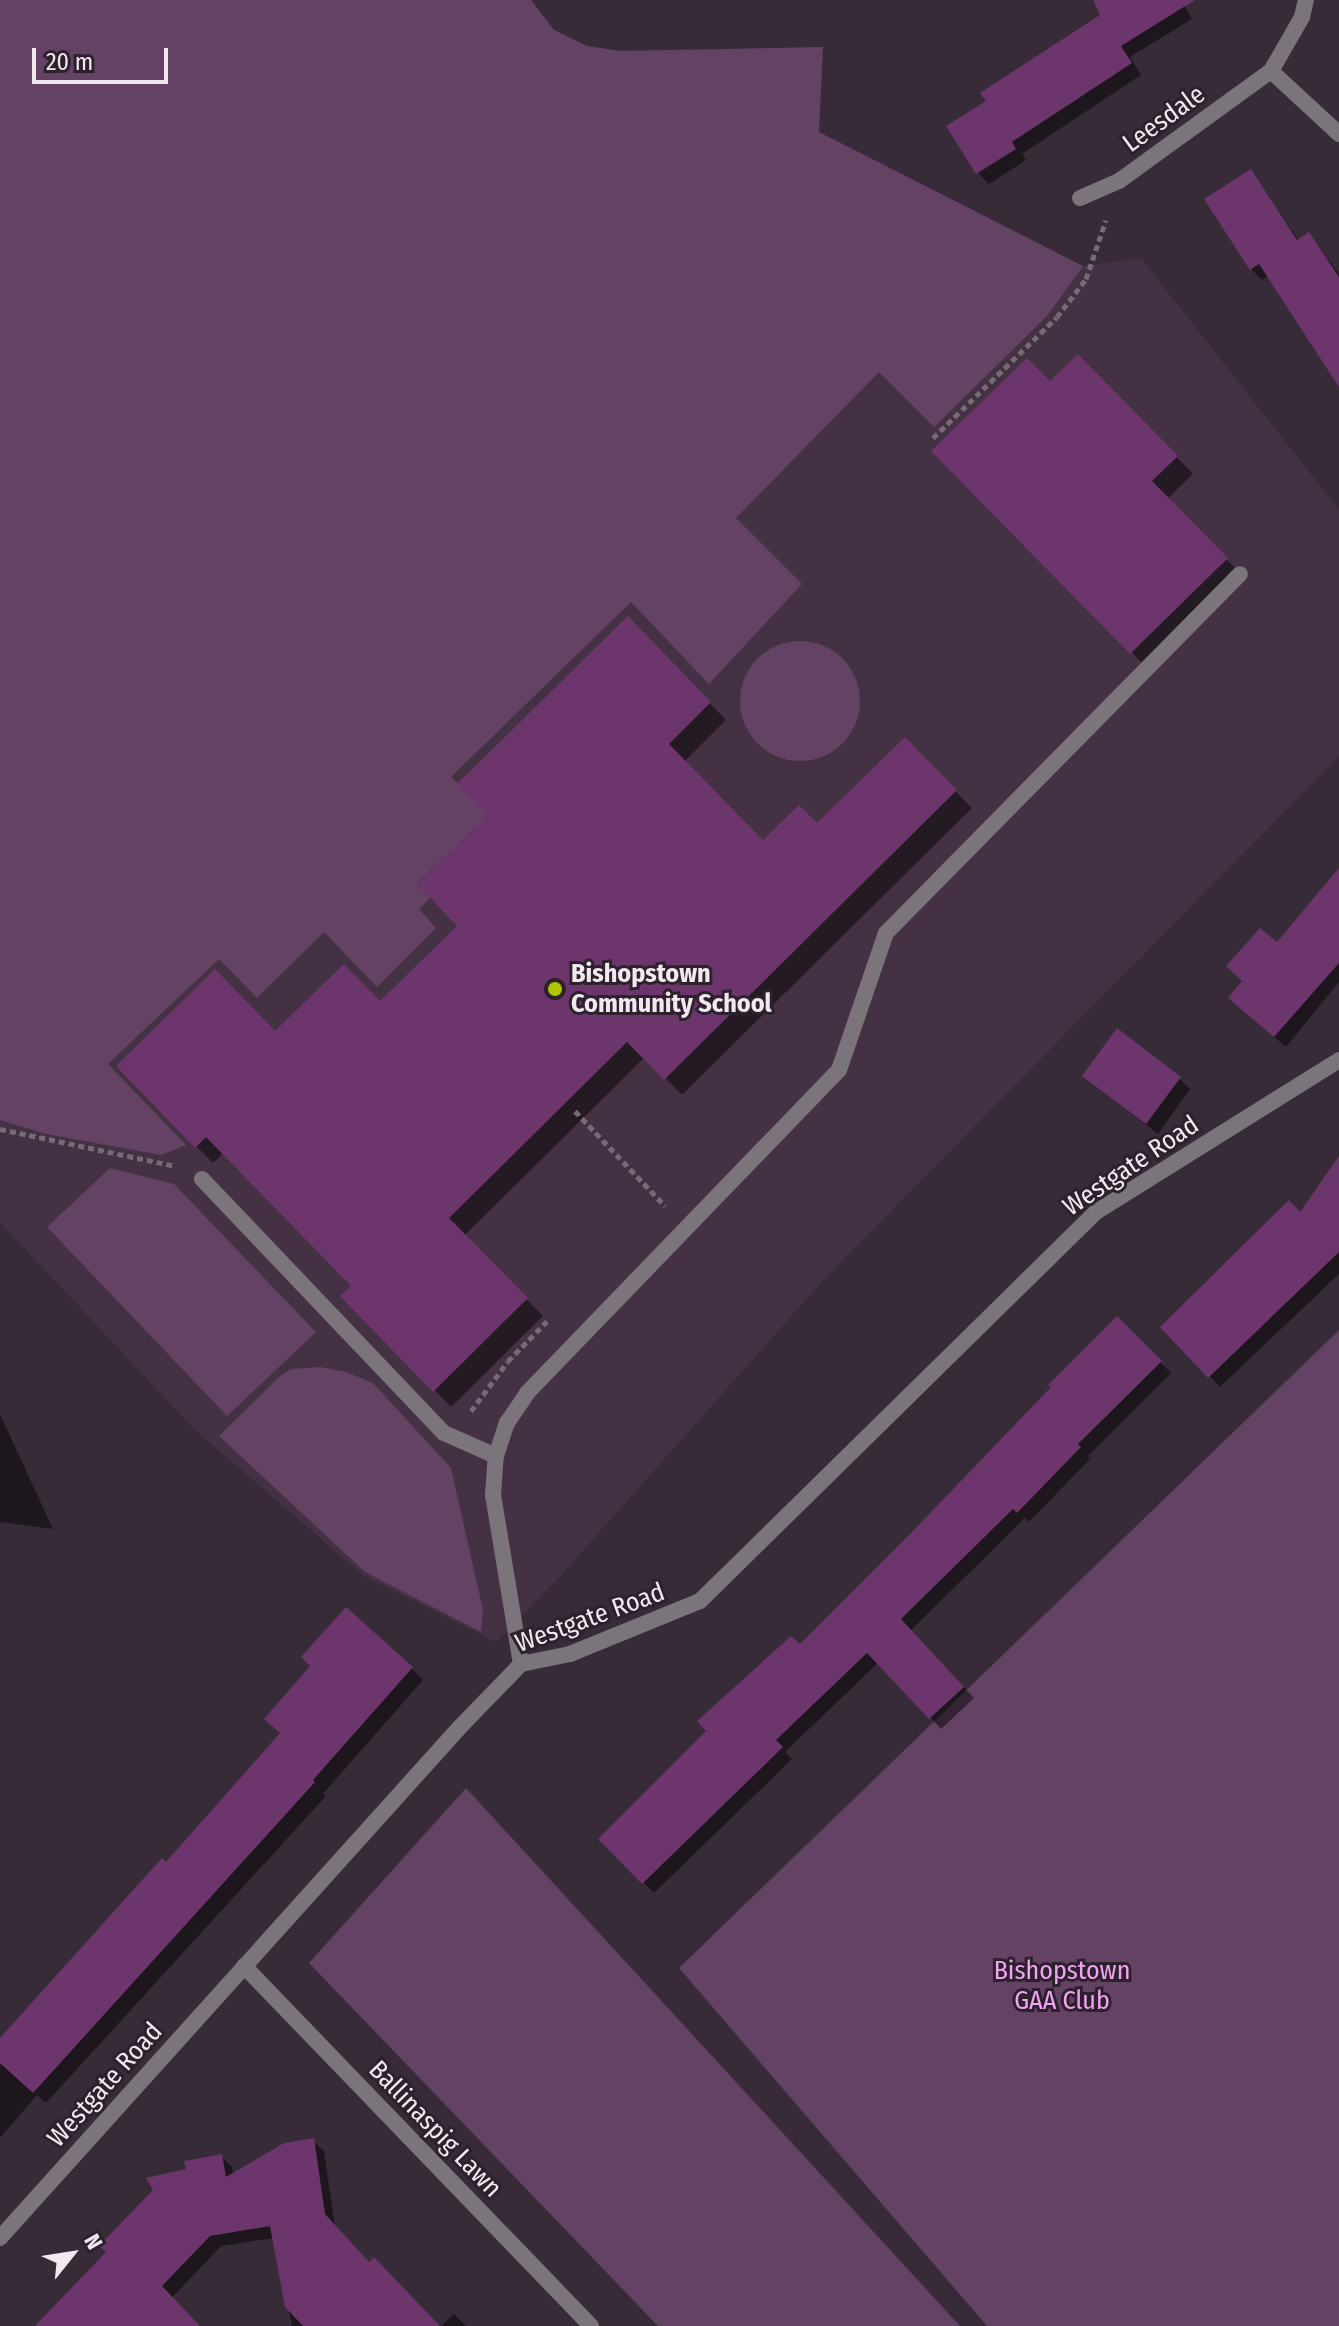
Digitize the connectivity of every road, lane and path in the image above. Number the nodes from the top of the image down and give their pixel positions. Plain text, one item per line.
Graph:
1 (1306, 0) edge
2 (1271, 71) junction
3 (1339, 134) edge
4 (1119, 181) junction
5 (1080, 198) dead end
6 (933, 438) dead end
7 (1240, 574) dead end
8 (1339, 1060) edge
9 (575, 1111) dead end
10 (0, 1129) edge
11 (202, 1179) joint
12 (686, 1227) junction
13 (496, 1456) junction
14 (521, 1664) junction
15 (244, 1966) junction
16 (0, 2238) edge
17 (591, 2326) edge

1 - 2 street, Leesdale
2 - 3 street
2 - 4 street, Leesdale
4 - 5 street, Leesdale
4 - 6 path
7 - 12 street
8 - 14 street, Westgate Road
9 - 12 path
10 - 11 path
11 - 13 street
12 - 13 street
13 - 14 street
14 - 15 street, Westgate Road
15 - 16 street, Westgate Road
15 - 17 street, Ballinaspig Lawn

